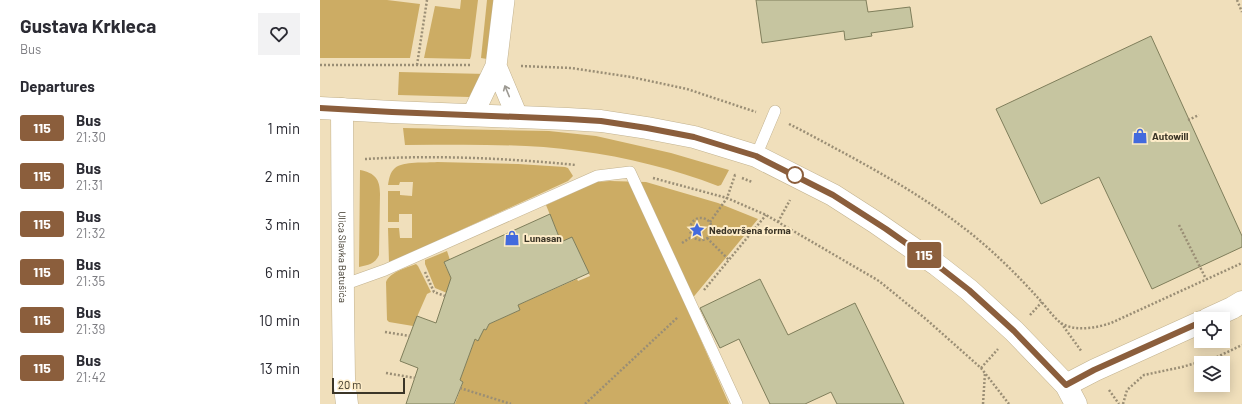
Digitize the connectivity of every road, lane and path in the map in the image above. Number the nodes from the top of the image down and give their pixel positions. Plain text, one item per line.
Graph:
1 (428, 0) edge
2 (504, 0) edge
3 (1237, 0) edge
4 (1242, 12) edge
5 (320, 65) edge
6 (417, 65) junction
7 (475, 65) dead end
8 (496, 66) junction
9 (519, 66) dead end
10 (320, 108) edge
11 (342, 109) junction
12 (747, 109) dead end
13 (775, 111) dead end
14 (473, 114) junction
15 (1199, 115) dead end
16 (517, 116) junction
17 (1188, 120) dead end
18 (803, 130) dead end
19 (756, 156) junction
20 (361, 160) dead end
21 (581, 165) dead end
22 (630, 172) junction
23 (756, 184) dead end
24 (727, 198) junction
25 (790, 199) dead end
26 (766, 215) junction
27 (710, 222) junction
28 (778, 222) junction
29 (1179, 225) dead end
30 (707, 238) junction
31 (418, 256) junction
32 (729, 260) junction
33 (1242, 263) edge
34 (1206, 280) junction
35 (343, 285) junction
36 (445, 296) dead end
37 (1042, 302) junction
38 (692, 305) junction
39 (1239, 306) edge
40 (1225, 312) edge
41 (1025, 320) dead end
42 (1061, 323) junction
43 (1194, 325) edge
44 (385, 332) dead end
45 (410, 336) dead end
46 (1072, 337) dead end
47 (1002, 345) dead end
48 (1242, 345) edge
49 (980, 368) junction
50 (386, 373) dead end
51 (985, 373) junction
52 (415, 378) dead end
53 (460, 388) dead end
54 (1071, 395) edge
55 (1112, 395) dead end
56 (347, 404) edge
57 (511, 404) edge
58 (585, 404) edge
59 (737, 404) edge
60 (983, 404) edge
61 (1009, 404) edge
62 (1119, 404) edge
63 (1123, 404) edge

1 - 6 path
2 - 8 street
3 - 4 path
5 - 6 path
6 - 7 path
8 - 14 street
16 -> 8 street
9 - 12 path
10 - 11 street
11 - 14 street
11 - 35 street, Ulica Slavka Batušića
13 - 19 lane
14 - 16 street
15 - 17 path
16 - 19 street
18 - 37 path
19 - 54 street
20 - 21 path
22 - 24 path
22 - 31 lane
22 - 38 lane
23 - 24 path
24 - 26 path
24 - 27 path
25 - 28 path
26 - 28 path
26 - 32 path
27 - 30 path
27 - 30 path
28 - 49 path
29 - 34 path
30 - 32 path
31 - 35 lane
31 - 36 path
32 - 38 path
33 - 34 path
34 - 42 path
35 - 56 street, Ulica Slavka Batušića
37 - 41 path
37 - 42 path
38 - 58 path
38 - 59 lane
39 - 40 street
42 - 46 path
43 - 54 street
44 - 45 path
47 - 49 path
48 - 63 path
49 - 51 path
50 - 52 path
51 - 60 path
51 - 61 path
53 - 57 path
55 - 62 path

